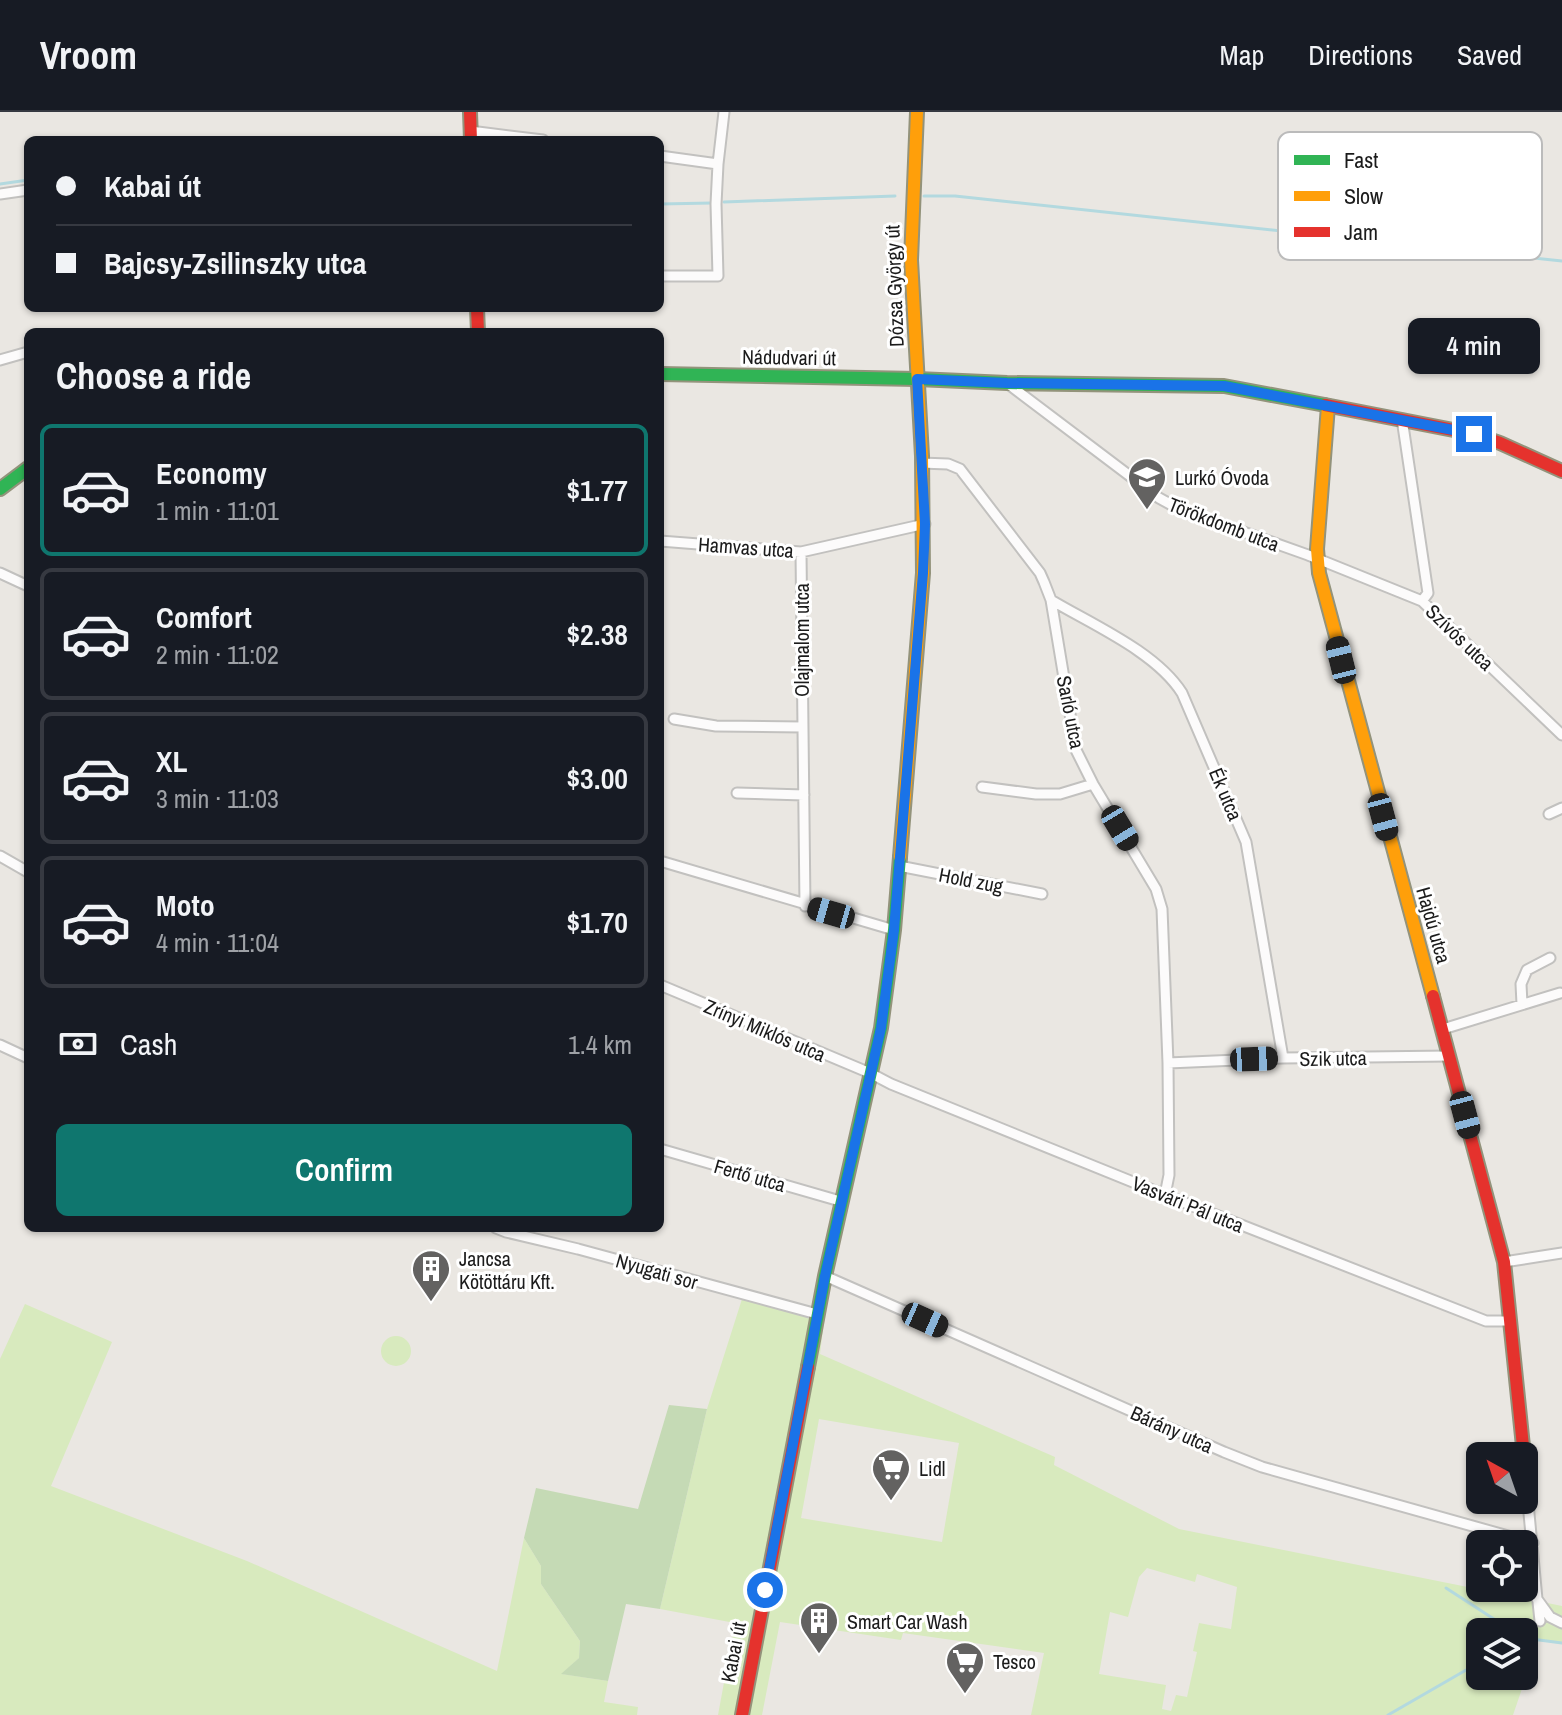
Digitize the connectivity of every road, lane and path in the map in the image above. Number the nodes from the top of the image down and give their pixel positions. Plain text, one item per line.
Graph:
1 (470, 112) edge
2 (724, 112) edge
3 (917, 112) edge
4 (471, 136) edge
5 (664, 157) edge
6 (718, 164) junction
7 (24, 191) edge
8 (0, 194) edge
9 (664, 276) edge
10 (24, 353) edge
11 (0, 360) edge
12 (664, 374) edge
13 (917, 379) junction
14 (1007, 383) junction
15 (1328, 406) junction
16 (1402, 419) junction
17 (921, 463) junction
18 (24, 471) edge
19 (1562, 471) edge
20 (0, 489) edge
21 (925, 524) junction
22 (664, 541) edge
23 (801, 552) junction
24 (1316, 559) junction
25 (0, 573) edge
26 (24, 584) edge
27 (1051, 600) junction
28 (1422, 601) junction
29 (674, 719) dead end
30 (802, 727) junction
31 (1562, 735) edge
32 (1093, 784) junction
33 (982, 787) dead end
34 (737, 793) dead end
35 (804, 795) junction
36 (1562, 808) edge
37 (1549, 814) dead end
38 (0, 856) edge
39 (664, 862) edge
40 (899, 866) junction
41 (24, 870) edge
42 (1042, 894) dead end
43 (805, 906) junction
44 (894, 930) junction
45 (1550, 958) dead end
46 (664, 987) edge
47 (1560, 993) edge
48 (1522, 1004) junction
49 (1443, 1029) junction
50 (0, 1045) edge
51 (24, 1056) edge
52 (1450, 1056) junction
53 (1283, 1058) junction
54 (1168, 1063) junction
55 (870, 1073) junction
56 (664, 1150) edge
57 (1165, 1195) junction
58 (840, 1201) junction
59 (506, 1232) edge
60 (1562, 1253) edge
61 (1504, 1262) junction
62 (825, 1276) junction
63 (817, 1314) junction
64 (1509, 1321) junction
65 (1522, 1442) edge
66 (1487, 1530) edge
67 (1538, 1600) edge
68 (1537, 1602) edge
69 (1540, 1621) dead end
70 (1562, 1623) edge
71 (742, 1715) edge

1 - 4 main road
2 - 6 street
3 - 13 main road, Dózsa György út
5 - 6 street
6 - 9 street
7 - 8 street
10 - 11 street
12 - 13 main road, Nádudvari út
13 - 14 main road, Nádudvari út
13 - 17 main road, Dózsa György út
14 - 15 main road, Nádudvari út
14 - 24 street, Törökdomb utca
15 - 16 main road, Nádudvari út
15 - 24 main road, Hajdú utca
16 - 19 main road, Nádudvari út
16 - 28 street, Szívós utca
17 - 21 main road, Dózsa György út
17 - 27 street, Sarló utca
18 - 20 main road
21 - 23 street, Hamvas utca
21 - 40 main road, Dózsa György út
22 - 23 street, Hamvas utca
23 - 30 street, Olajmalom utca
24 - 28 street, Törökdomb utca
24 - 49 main road, Hajdú utca
25 - 26 street
27 - 32 street, Sarló utca
27 - 53 street, Ék utca
28 - 31 street, Szívós utca
29 - 30 street, Olajmalom utca
30 - 35 street, Olajmalom utca
32 - 33 street
32 - 54 street, Sarló utca
34 - 35 street
35 - 43 street, Olajmalom utca
36 - 37 street
38 - 41 street
39 - 43 street
40 - 42 street, Hold zug
40 - 44 main road, Dózsa György út
43 - 44 street
44 - 55 main road, Dózsa György út
45 - 48 street
46 - 55 street, Zrínyi Miklós utca
47 - 48 street
48 - 49 street
49 - 52 main road, Hajdú utca
50 - 51 street
52 - 53 street, Szik utca
52 - 61 main road, Hajdú utca
53 - 54 street, Szik utca
54 - 57 street, Sarló utca
55 - 57 street, Vasvári Pál utca
55 - 58 main road, Dózsa György út
56 - 58 street, Fertő utca
57 - 64 street, Vasvári Pál utca
58 - 62 main road, Dózsa György út
59 - 63 street, Nyugati sor
60 - 61 street
61 - 64 main road, Hajdú utca
62 - 63 main road, Dózsa György út
62 - 66 street, Bárány utca
63 - 71 main road, Kabai út
64 - 65 main road, Hajdú utca
67 - 70 street
68 - 69 street, Hajdú utca

